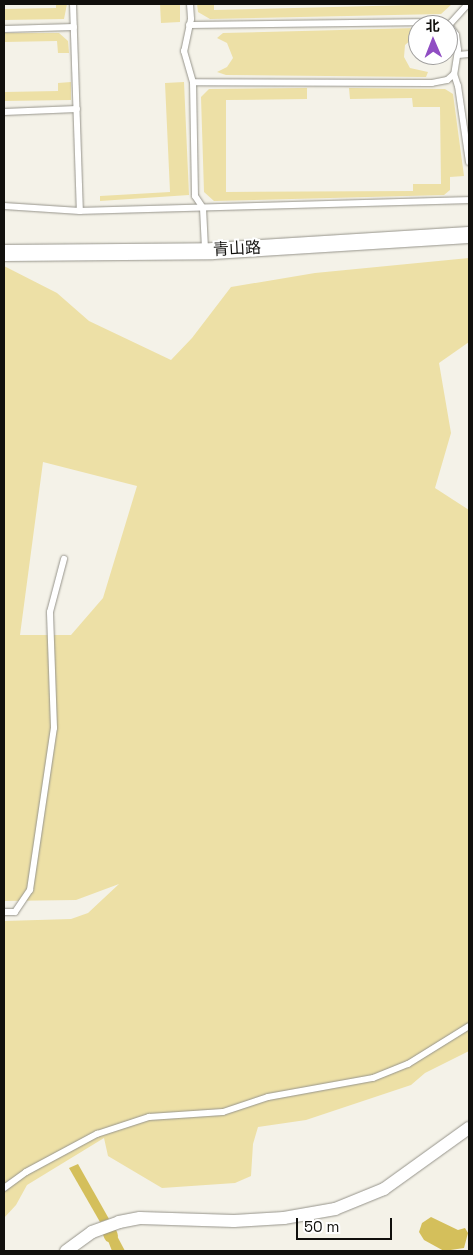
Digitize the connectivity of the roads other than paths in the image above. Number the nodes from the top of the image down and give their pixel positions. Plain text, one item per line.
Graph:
1 (73, 4) edge
2 (190, 4) edge
3 (468, 4) edge
4 (458, 15) edge
5 (408, 22) edge
6 (189, 25) junction
7 (74, 27) junction
8 (4, 29) edge
9 (469, 54) edge
10 (458, 55) edge
11 (456, 65) edge
12 (454, 74) junction
13 (193, 82) junction
14 (77, 108) junction
15 (4, 112) edge
16 (469, 162) edge
17 (469, 200) edge
18 (4, 206) edge
19 (203, 208) junction
20 (80, 211) junction
21 (469, 235) edge
22 (205, 251) junction
23 (4, 252) edge
24 (64, 559) dead end
25 (4, 912) edge
26 (469, 1026) edge
27 (469, 1128) edge
28 (4, 1188) edge
29 (66, 1251) edge

1 - 7 lane
2 - 6 lane
3 - 4 lane
5 - 6 lane
6 - 13 lane
7 - 8 lane
7 - 14 lane
9 - 10 lane
11 - 12 lane
12 - 13 lane
12 - 16 lane
13 - 19 lane
14 - 15 lane
14 - 20 lane
17 - 19 lane
18 - 20 lane
19 - 20 lane
19 - 22 lane
21 - 22 street, 青山路
22 - 23 street, 青山路
24 - 25 lane
26 - 28 lane
27 - 29 street

